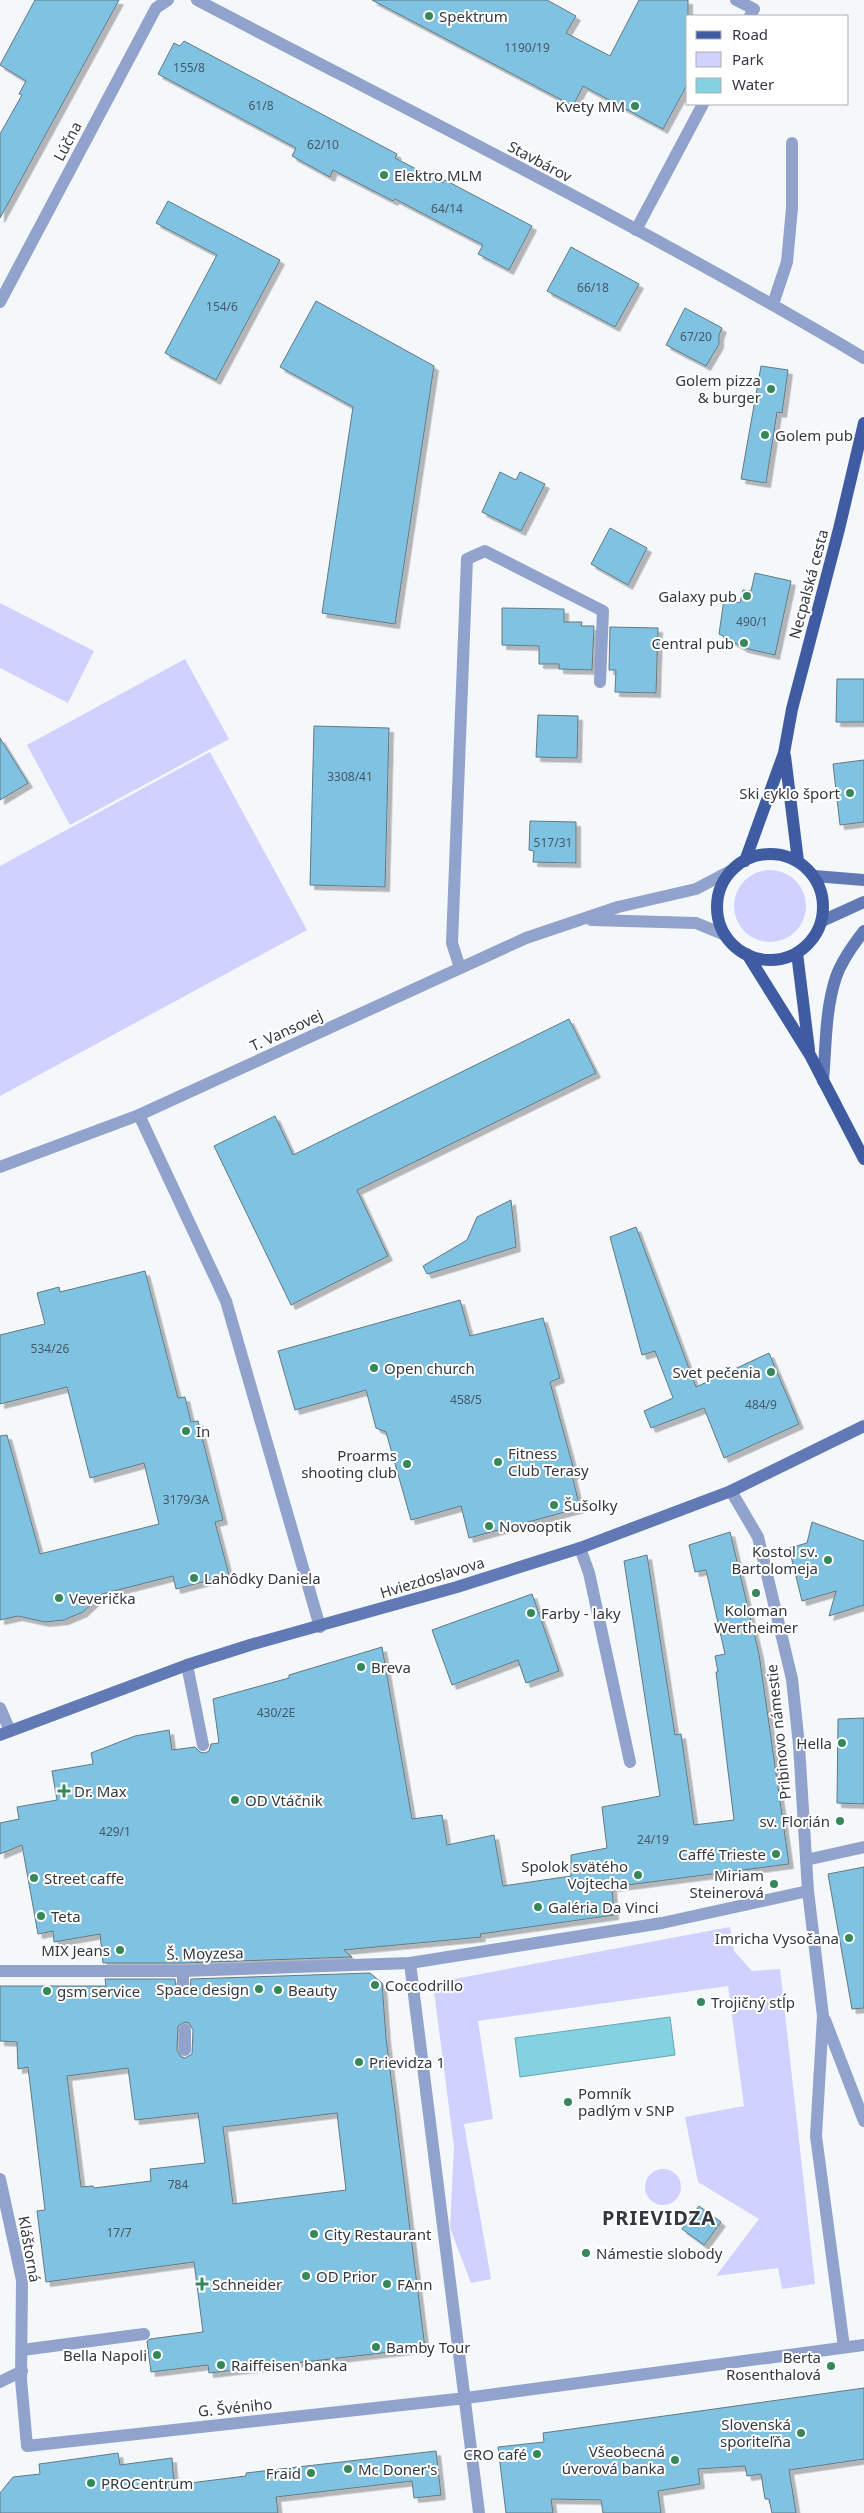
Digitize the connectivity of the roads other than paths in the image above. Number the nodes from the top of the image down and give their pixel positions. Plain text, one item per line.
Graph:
1 (168, 0) edge
2 (198, 0) edge
3 (736, 0) edge
4 (752, 13) edge
5 (703, 105) edge
6 (792, 143) dead end
7 (636, 230) junction
8 (0, 302) edge
9 (773, 304) junction
10 (864, 358) edge
11 (864, 423) edge
12 (600, 682) dead end
13 (784, 753) junction
14 (745, 860) junction
15 (798, 861) junction
16 (732, 870) junction
17 (814, 876) junction
18 (864, 880) edge
19 (864, 902) edge
20 (584, 920) junction
21 (822, 921) junction
22 (864, 931) edge
23 (725, 935) junction
24 (797, 953) junction
25 (747, 954) junction
26 (460, 968) junction
27 (810, 1055) junction
28 (823, 1081) junction
29 (138, 1115) junction
30 (864, 1160) edge
31 (0, 1167) edge
32 (864, 1426) edge
33 (731, 1491) junction
34 (580, 1548) junction
35 (320, 1627) junction
36 (187, 1665) junction
37 (0, 1708) edge
38 (5, 1733) edge
39 (203, 1746) dead end
40 (630, 1762) dead end
41 (864, 1847) edge
42 (806, 1860) junction
43 (808, 1890) junction
44 (410, 1963) junction
45 (0, 1971) edge
46 (823, 2016) junction
47 (185, 2030) dead end
48 (186, 2050) dead end
49 (864, 2121) edge
50 (0, 2179) edge
51 (144, 2334) dead end
52 (864, 2345) edge
53 (844, 2347) junction
54 (22, 2350) junction
55 (22, 2376) junction
56 (0, 2382) edge
57 (466, 2398) junction
58 (27, 2446) joint
59 (479, 2513) edge

1 - 8 street, Lúčna
2 - 7 street, Stavbárov
3 - 4 street
5 - 7 street
6 - 9 street
7 - 9 street, Stavbárov
9 - 10 street, Stavbárov
11 - 13 main road, Necpalská cesta
12 - 26 street
13 - 14 main road, Necpalská cesta
13 - 15 main road, Necpalská cesta
14 - 15 main road
14 - 16 main road
15 - 17 main road
16 - 20 street, T. Vansovej
16 - 23 main road
17 - 18 street
17 - 21 main road
19 - 21 street
20 - 23 street, T. Vansovej
20 - 26 street, T. Vansovej
21 - 24 main road
22 - 28 street
23 - 25 main road
24 - 25 main road
24 - 27 main road
25 - 27 main road
26 - 29 street, T. Vansovej
27 - 28 main road
28 - 30 main road
29 - 31 street, T. Vansovej
29 - 35 street
32 - 33 street, Hviezdoslavova
33 - 34 street, Hviezdoslavova
33 - 42 street, Pribinovo námestie
34 - 35 street, Hviezdoslavova
34 - 40 street
35 - 36 street, Hviezdoslavova
36 - 38 street, Hviezdoslavova
36 - 39 street
37 - 38 street
41 - 42 street
42 - 43 street, Pribinovo námestie
43 - 44 street
43 - 46 street
44 - 45 street, Š. Moyzesa
44 - 57 street
46 - 49 street
46 - 53 street
47 - 48 street
50 - 54 street, Kláštorná
51 - 54 street
52 - 53 street
53 - 57 street
54 - 55 street, Kláštorná
55 - 56 street
55 - 58 street, Kláštorná
57 - 58 street, G. Švéniho
57 - 59 street

